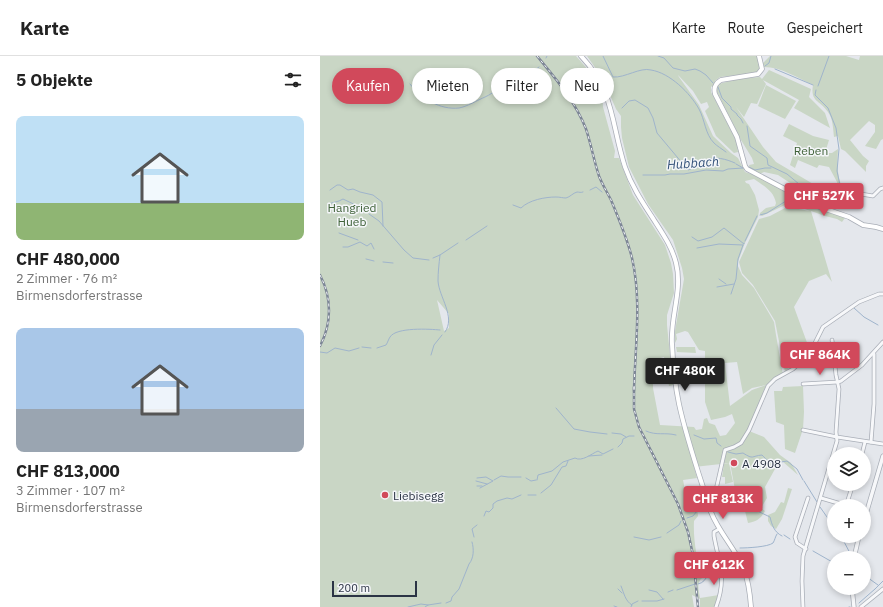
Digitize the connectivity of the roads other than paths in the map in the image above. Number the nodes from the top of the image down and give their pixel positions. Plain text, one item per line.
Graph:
1 (581, 56) edge
2 (759, 56) edge
3 (883, 188) edge
4 (855, 193) dead end
5 (883, 229) edge
6 (883, 294) edge
7 (832, 340) dead end
8 (883, 342) edge
9 (874, 354) junction
10 (838, 382) junction
11 (803, 384) dead end
12 (803, 430) dead end
13 (837, 437) junction
14 (865, 442) junction
15 (871, 442) junction
16 (883, 444) edge
17 (864, 447) edge
18 (883, 458) edge
19 (808, 498) dead end
20 (821, 498) junction
21 (869, 499) edge
22 (827, 500) edge
23 (709, 506) junction
24 (719, 529) junction
25 (806, 549) junction
26 (883, 589) edge
27 (853, 595) edge
28 (716, 607) edge
29 (751, 607) edge
30 (803, 607) edge
31 (854, 607) edge
32 (861, 607) edge

1 - 23 main road
2 - 5 main road
3 - 4 street
6 - 23 street
7 - 10 street
8 - 9 street
9 - 10 street
9 - 15 street
10 - 11 street
10 - 13 street
12 - 13 street
13 - 14 street
13 - 20 street
14 - 15 street
14 - 17 street
15 - 16 street
18 - 21 street
19 - 25 street
20 - 22 street
20 - 25 street
23 - 24 main road
24 - 28 street
24 - 29 main road
25 - 30 street
26 - 32 street
27 - 31 street

